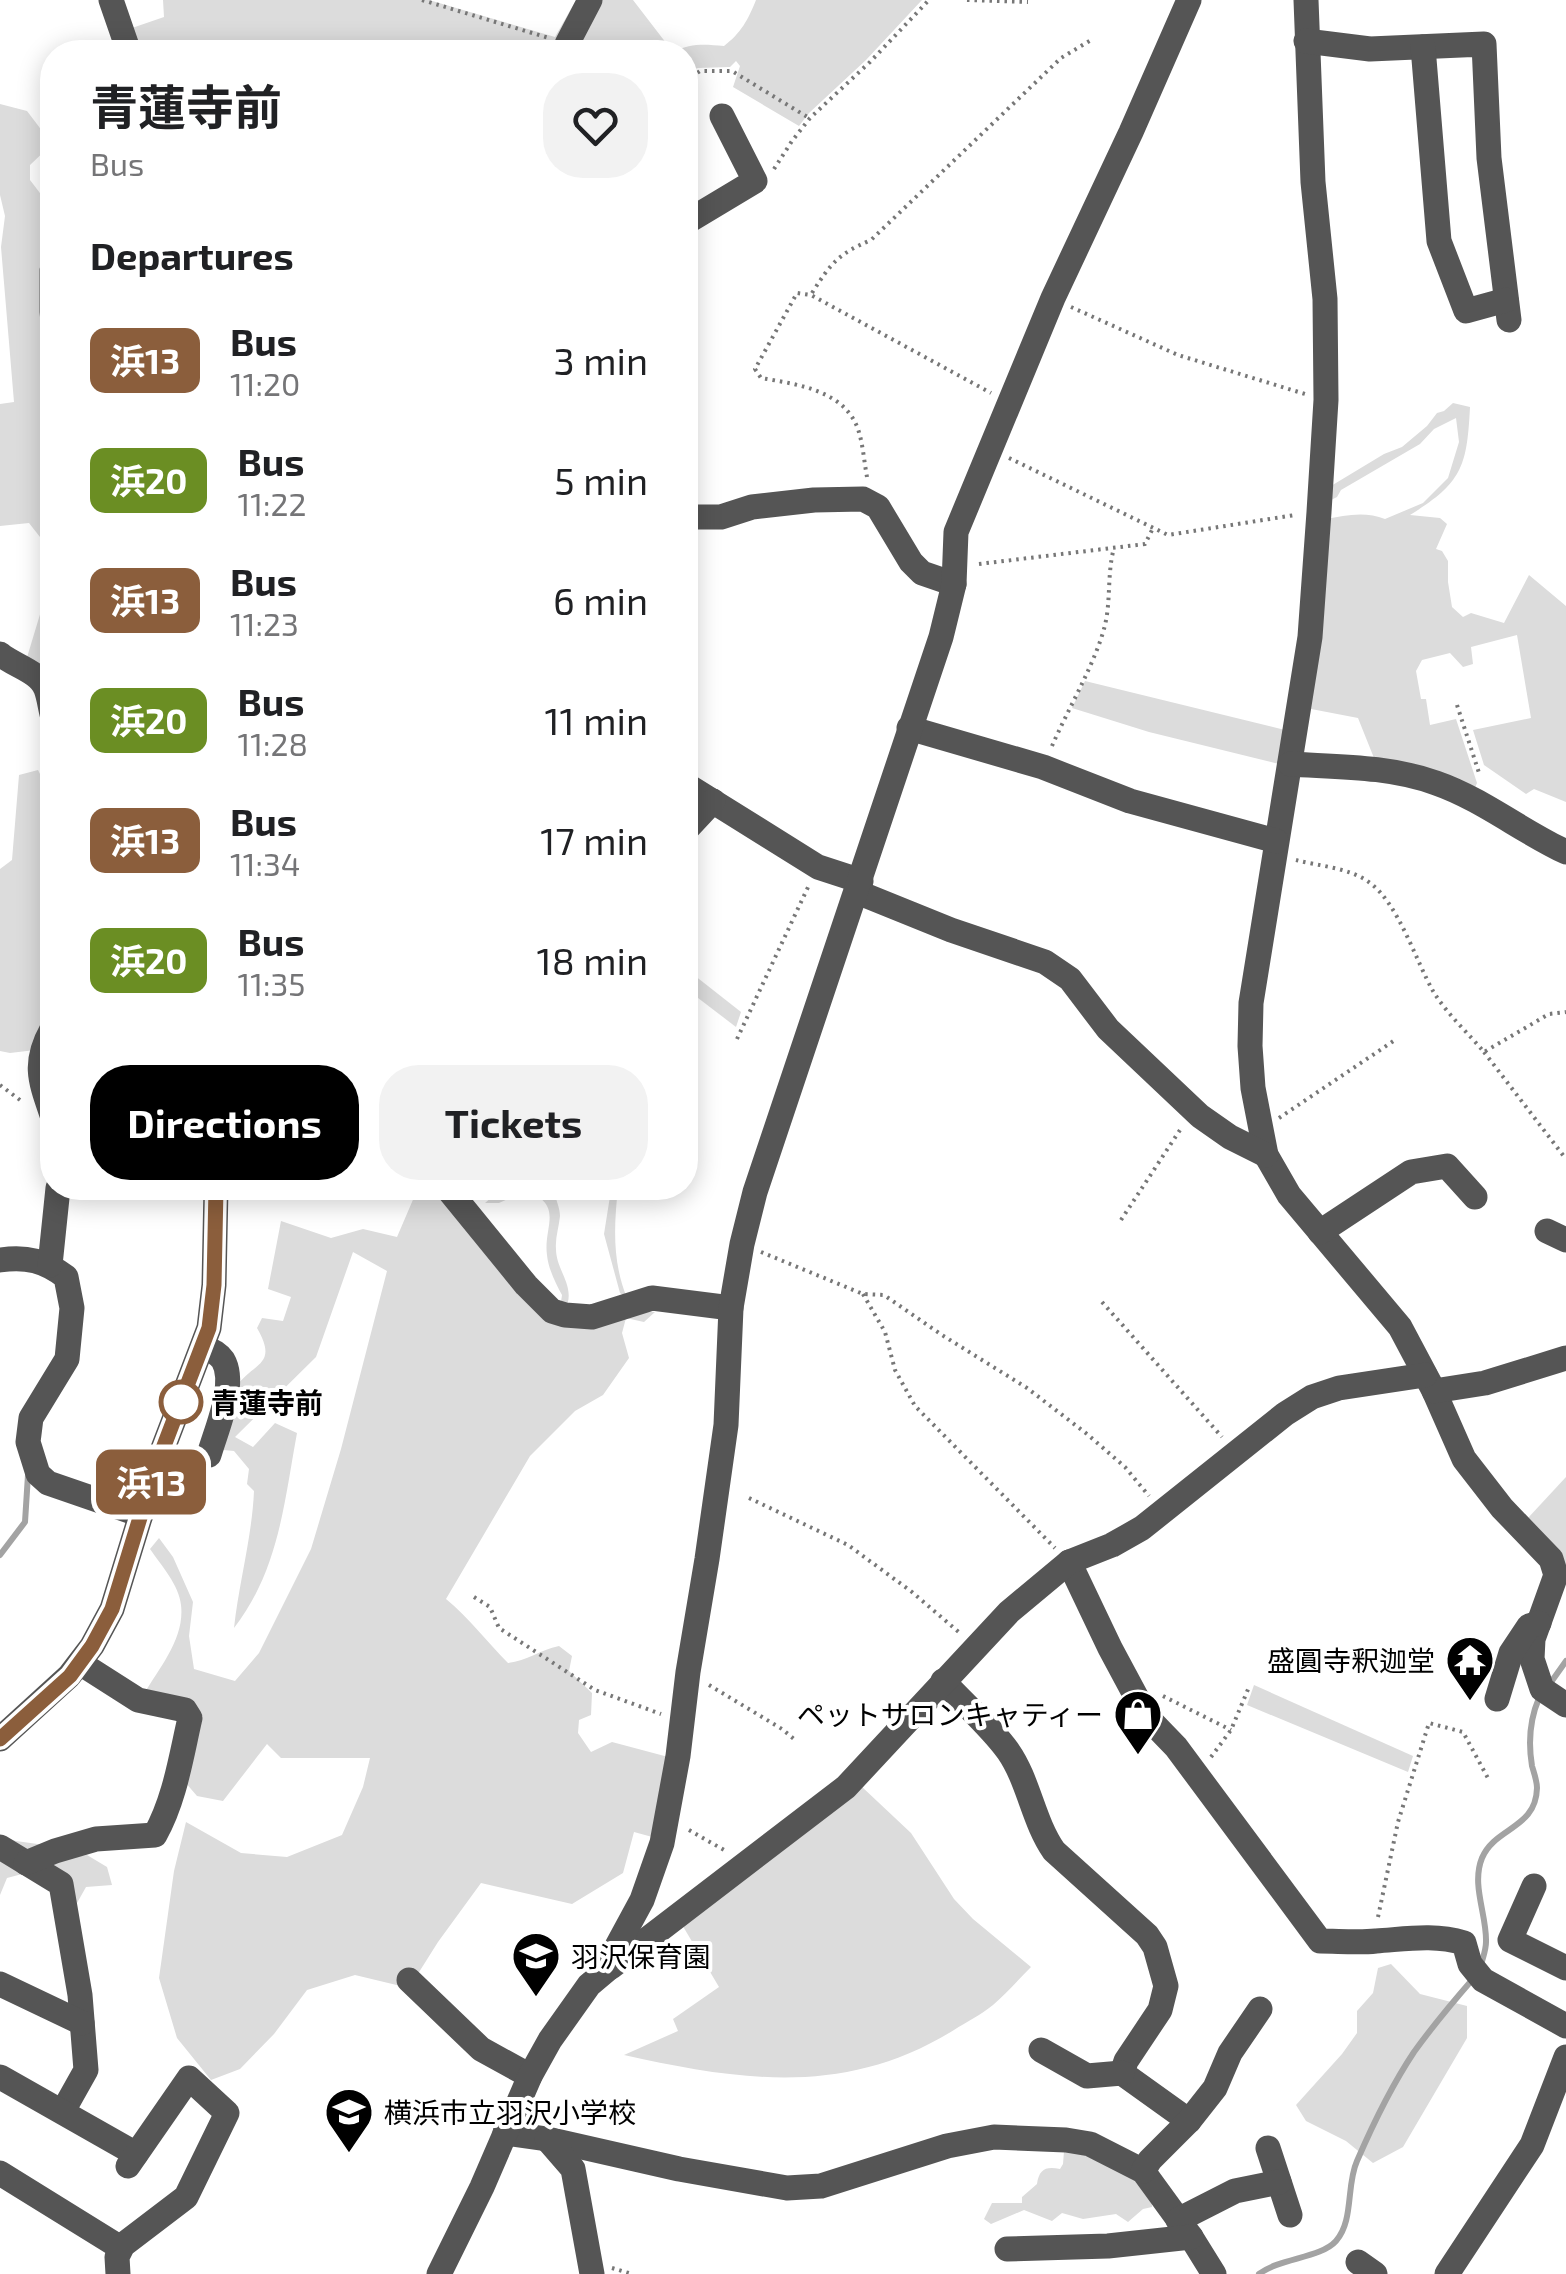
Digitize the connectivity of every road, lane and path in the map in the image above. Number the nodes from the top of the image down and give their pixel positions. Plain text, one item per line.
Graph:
1 (111, 0) edge
2 (422, 0) edge
3 (590, 0) edge
4 (929, 0) edge
5 (966, 0) edge
6 (1189, 0) edge
7 (1306, 0) edge
8 (1028, 2) edge
9 (125, 40) edge
10 (555, 40) edge
11 (570, 40) edge
12 (1091, 40) dead end
13 (1306, 41) junction
14 (1423, 47) junction
15 (698, 73) edge
16 (722, 116) dead end
17 (810, 118) junction
18 (755, 181) junction
19 (698, 215) edge
20 (811, 295) junction
21 (1052, 298) junction
22 (1326, 400) junction
23 (1009, 402) junction
24 (990, 448) junction
25 (871, 503) junction
26 (1320, 512) junction
27 (698, 517) edge
28 (1153, 528) junction
29 (1114, 548) junction
30 (954, 575) junction
31 (0, 654) edge
32 (40, 680) edge
33 (1458, 704) dead end
34 (909, 728) junction
35 (1290, 764) junction
36 (1044, 766) junction
37 (698, 792) edge
38 (713, 801) junction
39 (1483, 806) junction
40 (698, 817) edge
41 (1281, 849) junction
42 (1566, 852) edge
43 (818, 867) junction
44 (859, 886) junction
45 (1566, 1012) edge
46 (737, 1040) dead end
47 (1395, 1040) dead end
48 (1484, 1052) junction
49 (1194, 1109) junction
50 (1264, 1142) junction
51 (1566, 1159) edge
52 (1475, 1197) dead end
53 (57, 1200) edge
54 (216, 1200) edge
55 (457, 1200) edge
56 (1121, 1220) dead end
57 (1320, 1232) junction
58 (742, 1244) junction
59 (0, 1260) edge
60 (50, 1265) junction
61 (863, 1294) junction
62 (1102, 1302) dead end
63 (731, 1308) junction
64 (204, 1346) junction
65 (1566, 1358) edge
66 (1430, 1383) junction
67 (1237, 1454) junction
68 (209, 1455) dead end
69 (749, 1498) dead end
70 (1162, 1511) junction
71 (141, 1515) junction
72 (1069, 1562) junction
73 (474, 1597) dead end
74 (1539, 1623) junction
75 (976, 1647) junction
76 (80, 1663) junction
77 (688, 1672) junction
78 (944, 1681) junction
79 (1249, 1687) dead end
80 (1154, 1692) dead end
81 (1497, 1699) dead end
82 (1566, 1705) edge
83 (682, 1723) junction
84 (1231, 1730) junction
85 (0, 1739) edge
86 (794, 1739) dead end
87 (1196, 1774) junction
88 (1489, 1780) dead end
89 (666, 1817) junction
90 (0, 1847) edge
91 (26, 1863) junction
92 (745, 1863) junction
93 (1534, 1886) dead end
94 (1372, 1942) junction
95 (1566, 1968) edge
96 (608, 1969) junction
97 (410, 1980) dead end
98 (0, 1984) edge
99 (1260, 2009) dead end
100 (82, 2023) junction
101 (1566, 2026) edge
102 (1040, 2050) dead end
103 (1566, 2058) edge
104 (1122, 2073) junction
105 (0, 2076) edge
106 (530, 2076) junction
107 (63, 2110) junction
108 (1189, 2120) junction
109 (1555, 2122) edge
110 (504, 2133) junction
111 (547, 2139) junction
112 (1268, 2148) dead end
113 (1143, 2171) junction
114 (0, 2173) edge
115 (1279, 2182) junction
116 (1290, 2214) dead end
117 (1184, 2229) junction
118 (1007, 2249) dead end
119 (120, 2261) edge
120 (1450, 2273) edge
121 (440, 2274) edge
122 (592, 2274) edge
123 (1214, 2274) edge

1 - 9 street
2 - 10 path
3 - 11 street
4 - 17 path
5 - 8 path
6 - 21 street
7 - 13 street
12 - 20 path
13 - 14 street
13 - 22 street
14 - 14 street
15 - 17 path
16 - 18 street
17 - 18 path
18 - 19 street
20 - 23 path
20 - 25 path
21 - 22 path
21 - 23 street
22 - 26 street
23 - 24 street
24 - 28 path
24 - 30 street
25 - 27 street
25 - 30 street
26 - 28 path
26 - 35 street
28 - 29 path
29 - 30 path
29 - 36 path
30 - 34 street
31 - 32 street
33 - 39 path
34 - 36 street
34 - 44 street
35 - 39 street
35 - 41 street
36 - 41 street
37 - 38 street
38 - 40 street
38 - 43 street
39 - 42 street
41 - 48 path
41 - 50 street
43 - 44 street
43 - 46 path
44 - 49 street
44 - 58 street
45 - 48 path
47 - 50 path
48 - 51 path
49 - 50 street
49 - 56 path
50 - 57 street
52 - 57 street
53 - 60 street
54 - 64 street
55 - 63 street
57 - 66 street
58 - 61 path
58 - 63 street
59 - 60 street
60 - 71 street
61 - 70 path
61 - 72 path
62 - 67 path
63 - 77 street
64 - 68 street
64 - 71 street
65 - 66 street
66 - 67 street
66 - 74 street
67 - 70 street
69 - 75 path
70 - 72 street
71 - 76 street
72 - 75 street
72 - 87 street
73 - 83 path
74 - 81 street
74 - 82 street
75 - 78 street
76 - 85 street
76 - 91 street
77 - 83 street
77 - 86 path
78 - 92 street
78 - 104 street
79 - 84 path
80 - 84 path
83 - 89 street
84 - 87 path
87 - 94 street
88 - 94 path
89 - 92 path
89 - 96 street
90 - 91 street
91 - 100 street
92 - 96 street
93 - 95 street
94 - 101 street
96 - 106 street
97 - 106 street
98 - 100 street
99 - 108 street
100 - 107 street
102 - 104 street
103 - 109 street
104 - 108 street
105 - 107 street
106 - 110 street
107 - 119 street
108 - 113 street
109 - 120 street
110 - 111 street
110 - 121 street
111 - 113 street
111 - 122 street
112 - 115 street
113 - 117 street
114 - 119 street
115 - 116 street
115 - 117 street
117 - 118 street
117 - 123 street

